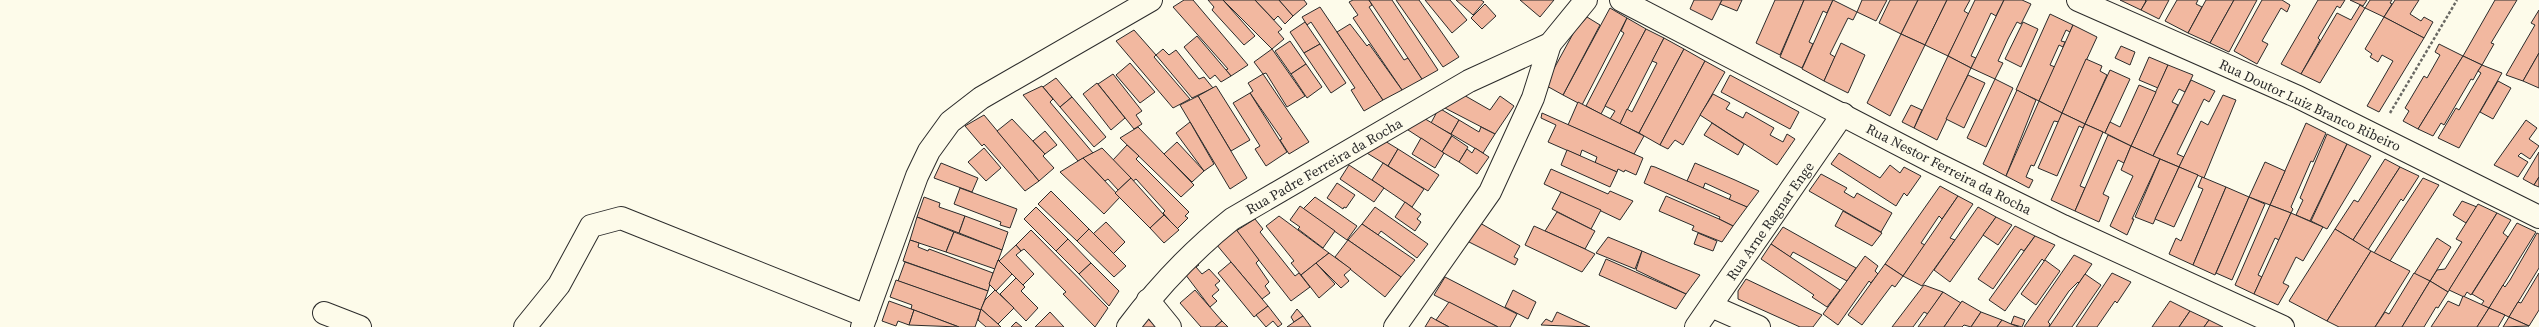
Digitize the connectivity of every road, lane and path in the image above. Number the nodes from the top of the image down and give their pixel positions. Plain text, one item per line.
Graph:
1 (1151, 0) edge
2 (1586, 0) edge
3 (1621, 0) edge
4 (2078, 0) edge
5 (2457, 0) edge
6 (1550, 44) junction
7 (1843, 114) junction
8 (2377, 136) junction
9 (2539, 218) edge
10 (1148, 300) junction
11 (1711, 306) junction
12 (324, 312) dead end
13 (864, 321) edge
14 (360, 327) edge
15 (526, 327) edge
16 (1128, 327) edge
17 (1170, 327) edge
18 (1395, 327) edge
19 (1696, 327) edge
20 (1759, 327) edge
21 (2283, 327) edge

1 - 13 street
2 - 6 street, Rua Padre Ferreira da Rocha
3 - 7 street, Rua Nestor Ferreira da Rocha
4 - 8 street, Rua Doutor Luiz Branco Ribeiro
5 - 8 path
6 - 10 street, Rua Padre Ferreira da Rocha
6 - 18 street, Rua Padre Ferreira da Rocha
7 - 11 street, Rua Arne Ragnar Enge
7 - 21 street, Rua Nestor Ferreira da Rocha
8 - 9 street, Rua Doutor Luiz Branco Ribeiro
10 - 16 street, Rua Padre Ferreira da Rocha
10 - 17 street
11 - 19 street, Rua Arne Ragnar Enge
11 - 20 street
12 - 14 street
13 - 15 street

